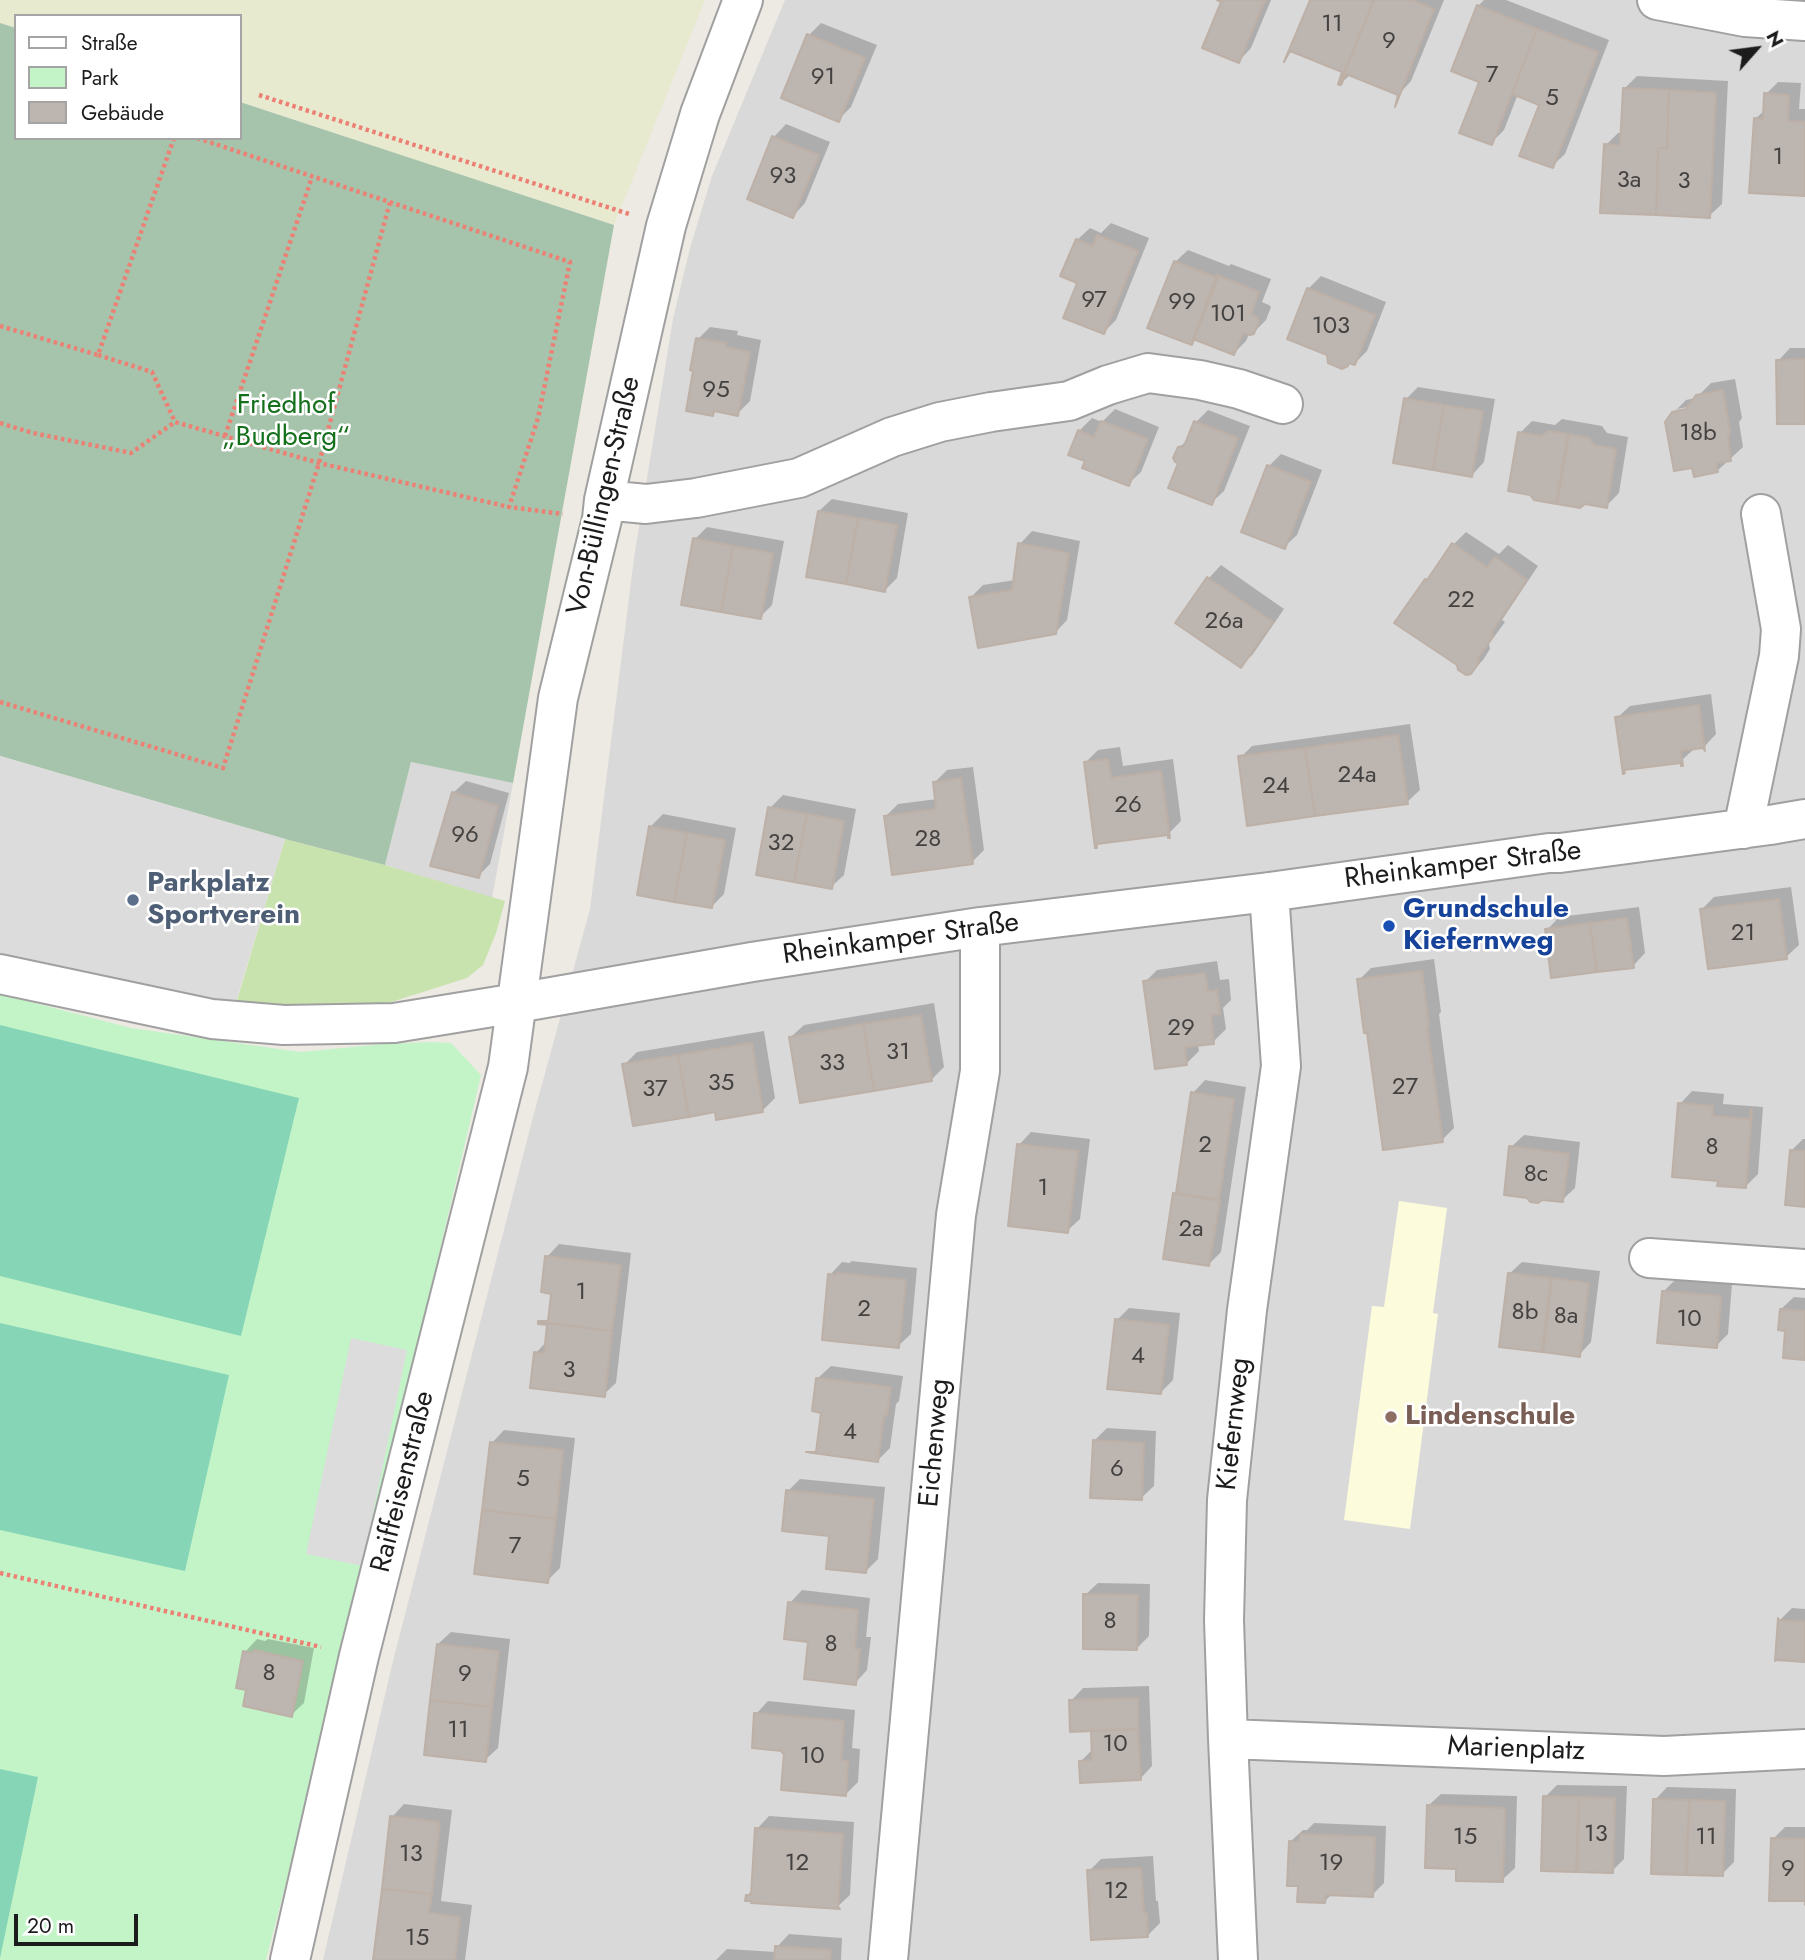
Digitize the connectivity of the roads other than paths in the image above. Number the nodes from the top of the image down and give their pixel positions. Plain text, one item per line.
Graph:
1 (743, 0) edge
2 (1657, 0) edge
3 (1747, 8) edge
4 (1805, 22) edge
5 (1283, 404) dead end
6 (603, 509) junction
7 (1760, 514) dead end
8 (1805, 819) edge
9 (1743, 829) junction
10 (1269, 891) junction
11 (980, 927) junction
12 (0, 974) edge
13 (517, 1003) junction
14 (1649, 1258) dead end
15 (1805, 1269) edge
16 (1228, 1739) junction
17 (1805, 1749) edge
18 (290, 1960) edge
19 (888, 1960) edge
20 (1238, 1960) edge

1 - 6 street, Von-Büllingen-Straße
2 - 3 street
3 - 4 street
5 - 6 street
6 - 13 street, Von-Büllingen-Straße
7 - 9 street
8 - 9 street, Rheinkamper Straße
9 - 10 street, Rheinkamper Straße
10 - 11 street, Rheinkamper Straße
10 - 16 street, Kiefernweg
11 - 13 street, Rheinkamper Straße
11 - 19 street, Eichenweg
12 - 13 street, Rheinkamper Straße
13 - 18 street, Raiffeisenstraße
14 - 15 street
16 - 17 street, Marienplatz
16 - 20 street, Kiefernweg

